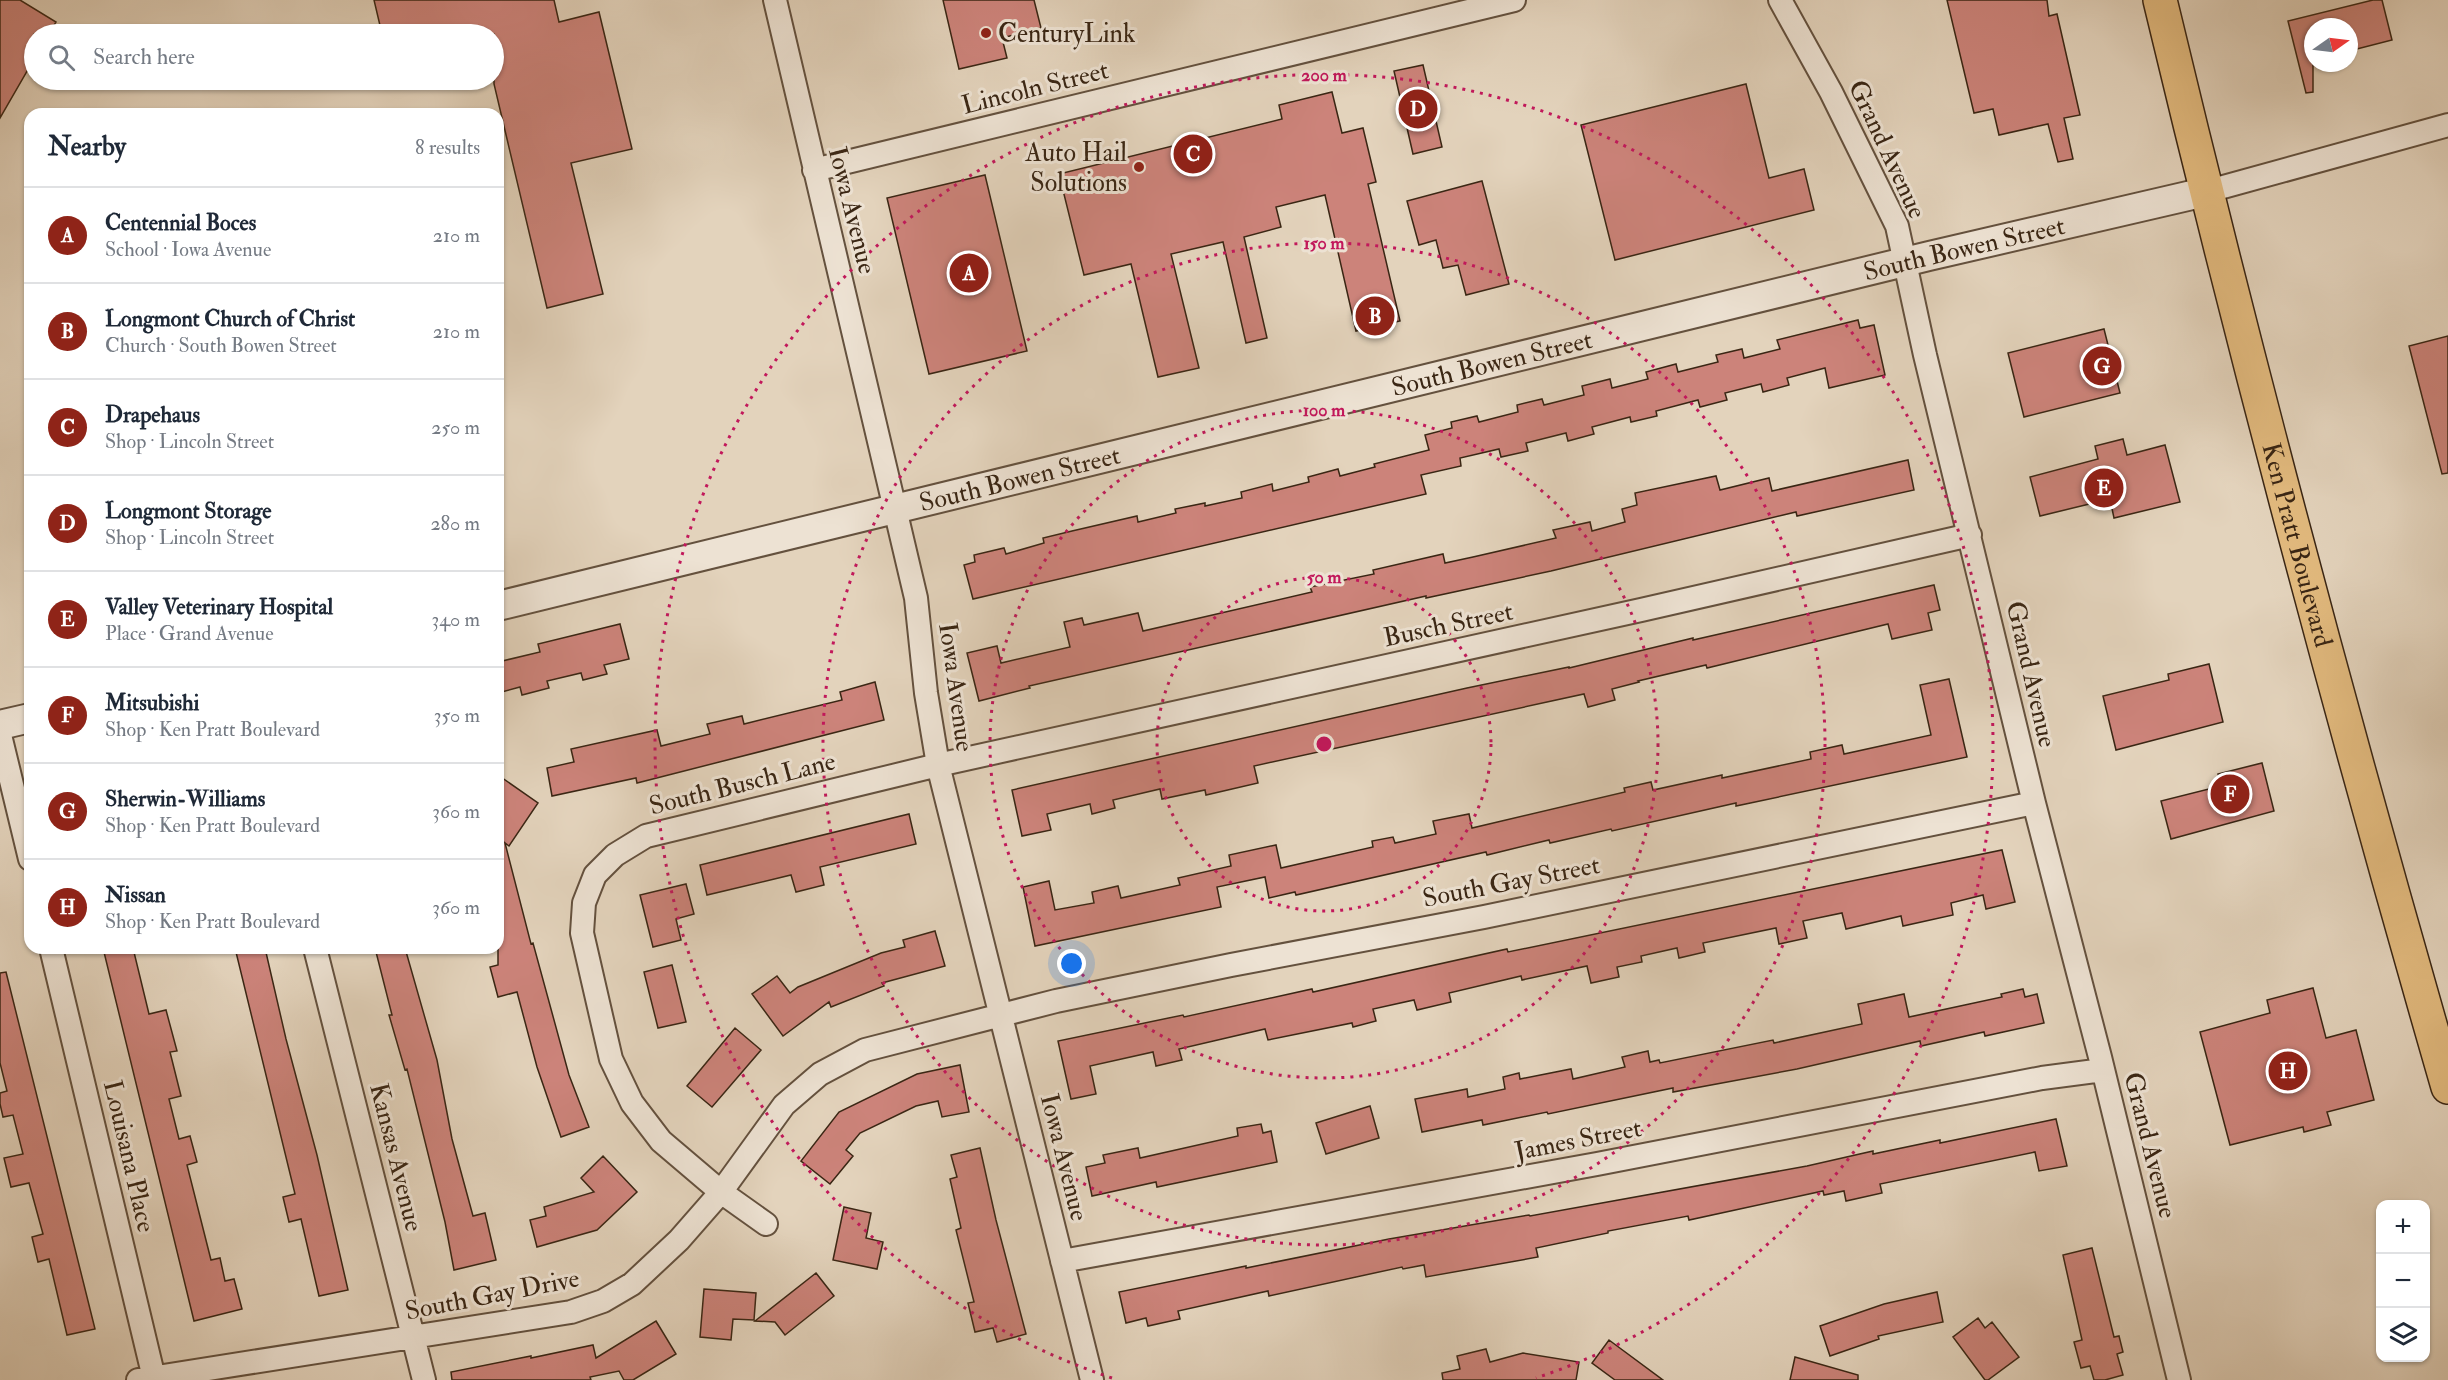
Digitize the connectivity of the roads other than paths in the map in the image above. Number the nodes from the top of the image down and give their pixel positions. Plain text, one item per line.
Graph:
1 (775, 0) edge
2 (1514, 0) edge
3 (1780, 0) edge
4 (2160, 0) edge
5 (2448, 125) edge
6 (814, 170) junction
7 (2205, 192) junction
8 (1905, 262) junction
9 (896, 508) junction
10 (1970, 535) junction
11 (504, 605) edge
12 (24, 720) edge
13 (0, 726) edge
14 (0, 735) edge
15 (938, 765) junction
16 (2034, 803) junction
17 (24, 834) edge
18 (52, 954) edge
19 (317, 954) edge
20 (1000, 1015) junction
21 (2103, 1070) junction
22 (2448, 1087) edge
23 (721, 1192) junction
24 (766, 1224) dead end
25 (1062, 1261) junction
26 (414, 1338) junction
27 (146, 1379) edge
28 (424, 1380) edge
29 (1092, 1380) edge
30 (2180, 1380) edge

1 - 6 street, Iowa Avenue
2 - 6 street, Lincoln Street
3 - 8 street, Grand Avenue
4 - 7 highway, Ken Pratt Boulevard
5 - 7 street, South Bowen Street
6 - 9 street, Iowa Avenue
7 - 8 street, South Bowen Street
7 - 22 highway, Ken Pratt Boulevard
8 - 9 street, South Bowen Street
8 - 10 street, Grand Avenue
9 - 11 street, South Bowen Street
9 - 15 street, Iowa Avenue
10 - 15 street, Busch Street
10 - 16 street, Grand Avenue
12 - 13 street
14 - 17 street
15 - 20 street, Iowa Avenue
15 - 23 street, South Busch Lane
16 - 20 street, South Gay Street
16 - 21 street, Grand Avenue
18 - 27 street, Louisana Place
19 - 26 street, Kansas Avenue
20 - 23 street, South Gay Drive
20 - 25 street, Iowa Avenue
21 - 25 street, James Street
21 - 30 street, Grand Avenue
23 - 24 street, South Busch Lane
23 - 26 street, South Gay Drive
25 - 29 street, Iowa Avenue
26 - 27 street, South Gay Drive
26 - 28 street, Kansas Avenue

